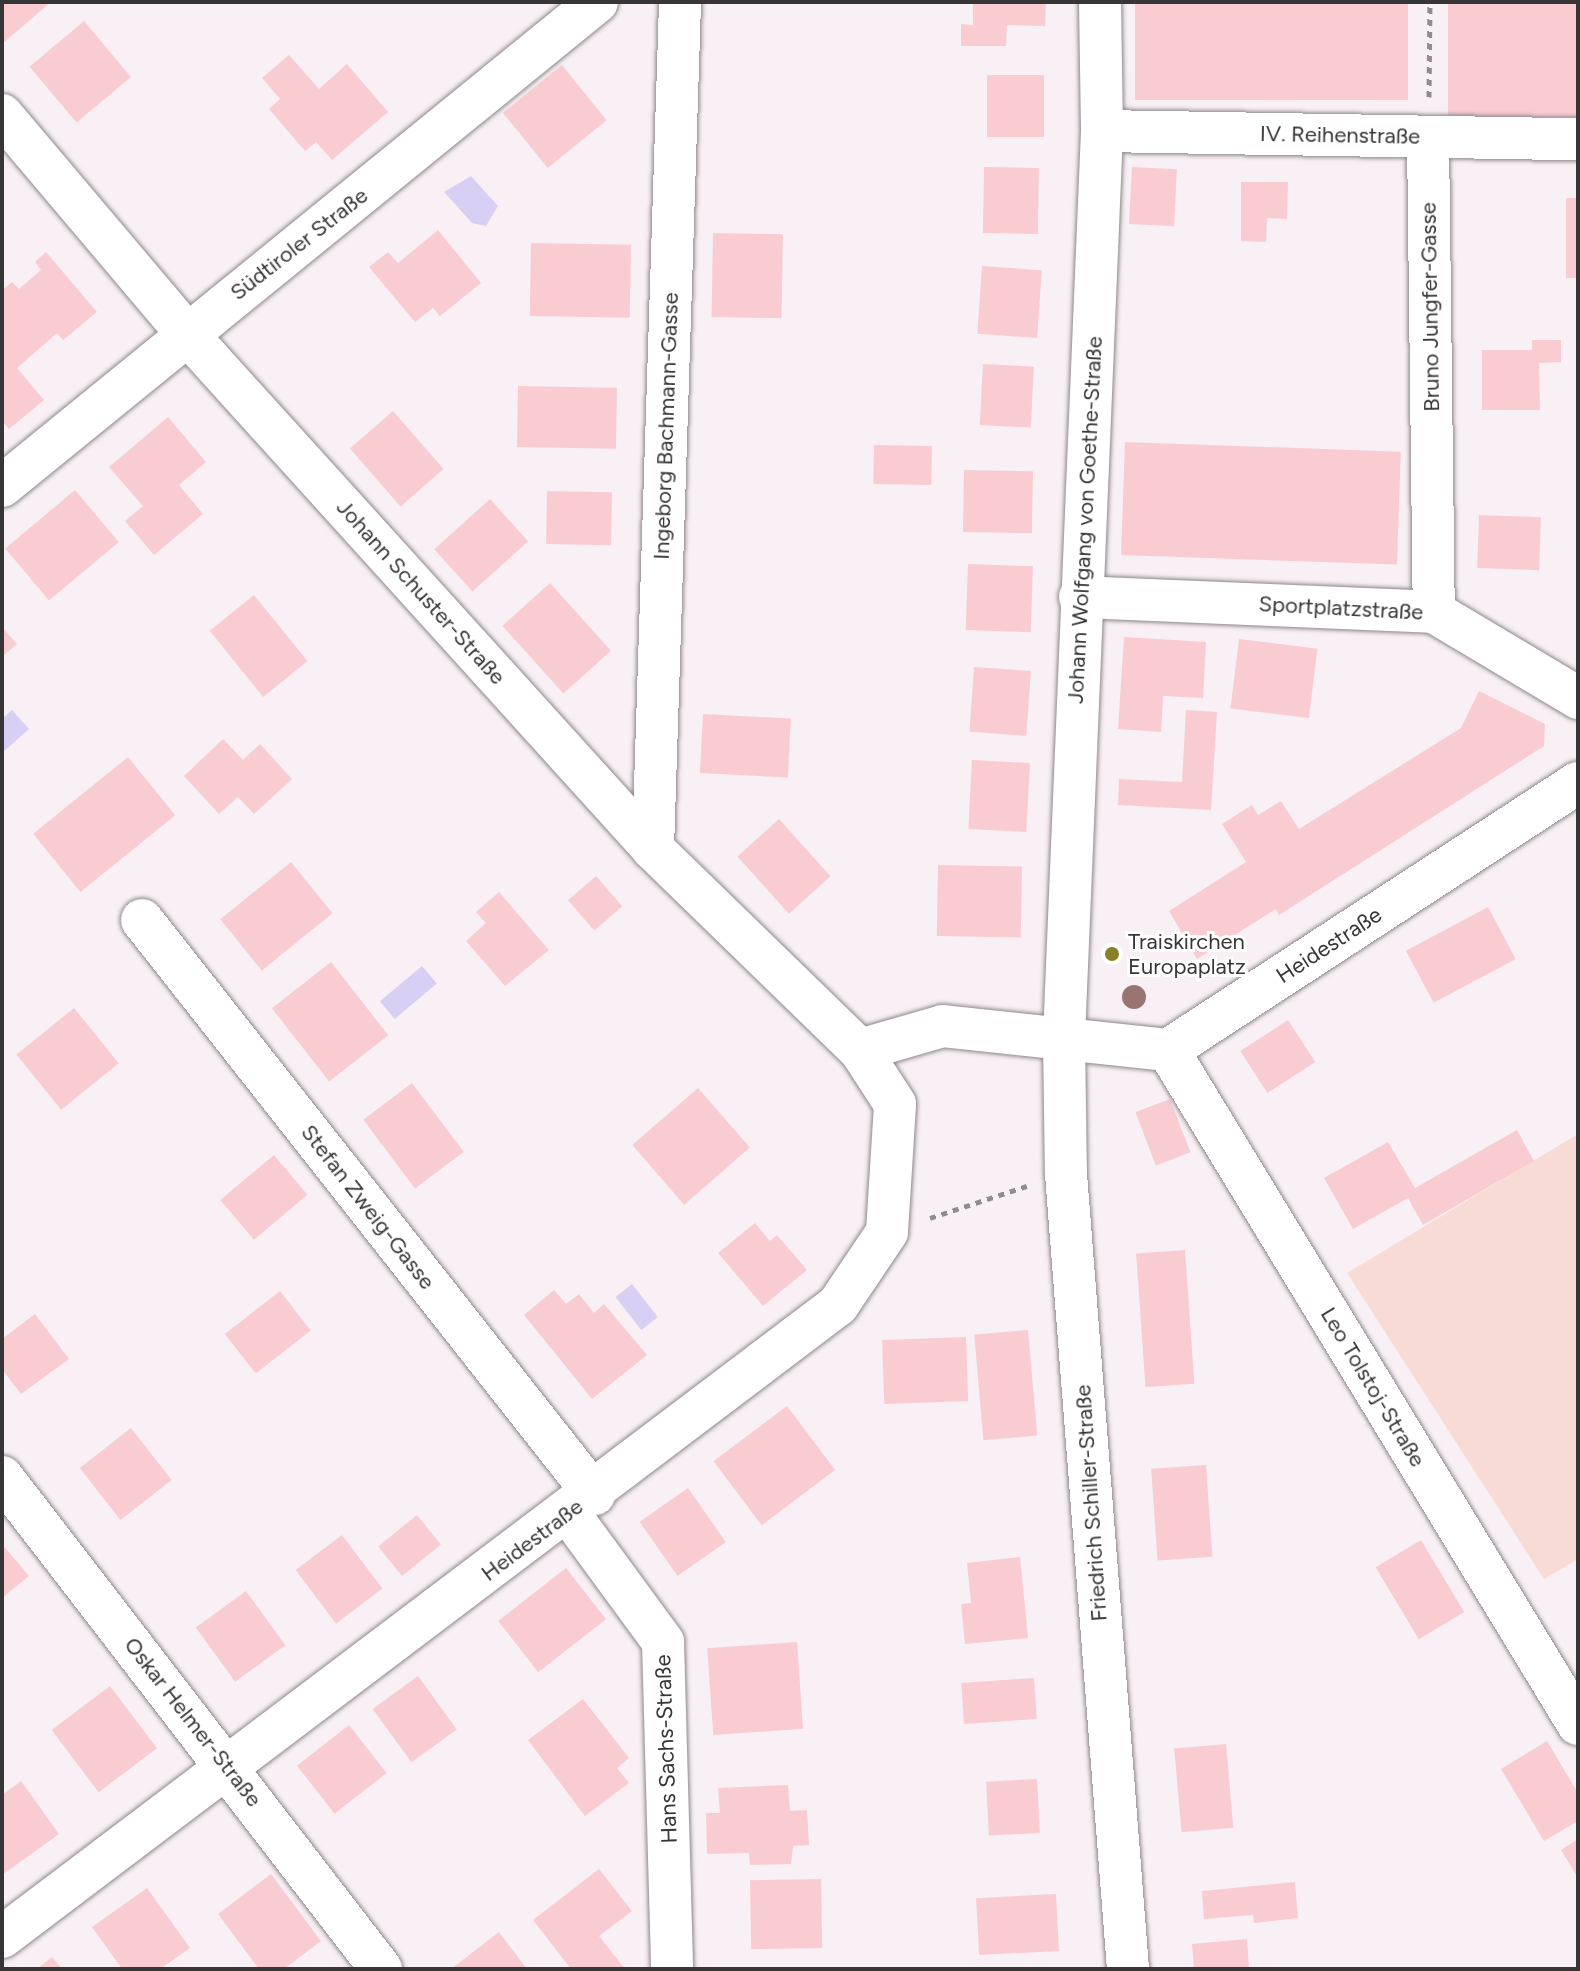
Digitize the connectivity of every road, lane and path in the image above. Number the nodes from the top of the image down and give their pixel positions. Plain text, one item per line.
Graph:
1 (597, 2) edge
2 (680, 2) edge
3 (1100, 2) edge
4 (1430, 2) edge
5 (2, 115) edge
6 (1102, 131) junction
7 (1428, 137) junction
8 (1578, 139) edge
9 (186, 333) junction
10 (2, 486) edge
11 (1080, 597) junction
12 (1434, 612) junction
13 (1578, 698) edge
14 (1578, 783) edge
15 (653, 849) junction
16 (142, 920) dead end
17 (1064, 1037) junction
18 (860, 1050) junction
19 (1168, 1050) junction
20 (1066, 1174) junction
21 (887, 1232) junction
22 (2, 1477) edge
23 (581, 1503) junction
24 (1578, 1724) edge
25 (227, 1766) junction
26 (2, 1937) edge
27 (381, 1969) edge
28 (672, 1969) edge
29 (1128, 1969) edge

1 - 9 street, Südtiroler Straße
2 - 15 street, Ingeborg Bachmann-Gasse
3 - 6 street, Johann Wolfgang von Goethe-Straße
4 - 7 path
5 - 9 street, Johann Schuster-Straße
6 - 7 street, IV. Reihenstraße
6 - 11 street, Johann Wolfgang von Goethe-Straße
7 - 8 street, IV. Reihenstraße
7 - 12 street, Bruno Jungfer-Gasse
9 - 10 street, Südtiroler Straße
9 - 15 street, Johann Schuster-Straße
11 - 12 street, Sportplatzstraße
11 - 17 street, Johann Wolfgang von Goethe-Straße
12 - 13 street, Sportplatzstraße
14 - 19 street, Heidestraße
15 - 18 street, Johann Schuster-Straße
16 - 23 street, Stefan Zweig-Gasse
17 - 18 street
17 - 19 street
17 - 20 street, Friedrich Schiller-Straße
18 - 21 street, Johann Schuster-Straße
19 - 24 street, Leo Tolstoj-Straße
20 - 21 path
20 - 29 street, Friedrich Schiller-Straße
21 - 23 street, Heidestraße
22 - 25 street, Oskar Helmer-Straße
23 - 25 street, Heidestraße
23 - 28 street, Hans Sachs-Straße
25 - 26 street, Heidestraße
25 - 27 street, Oskar Helmer-Straße

